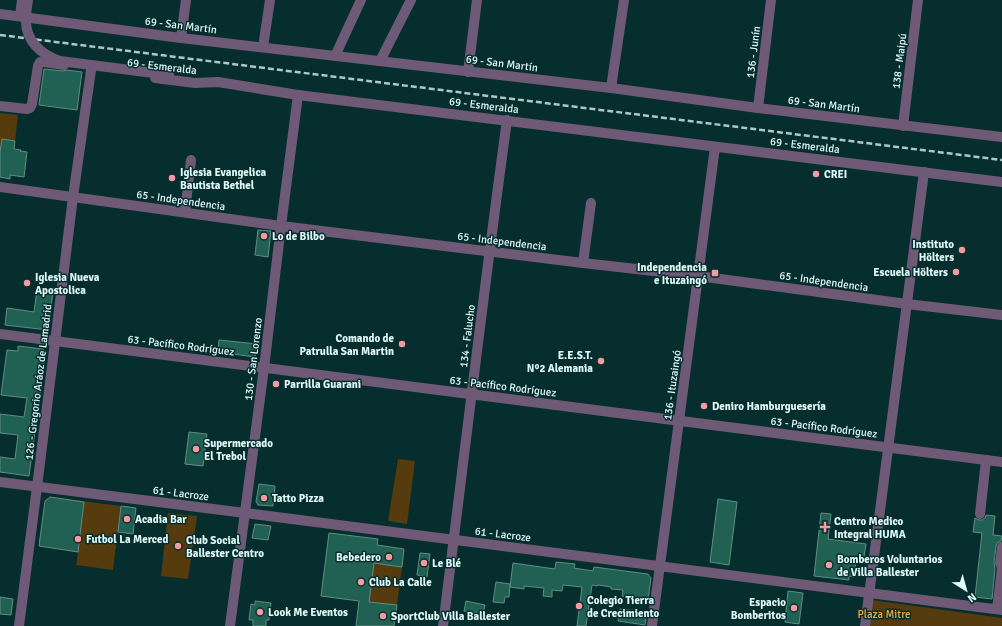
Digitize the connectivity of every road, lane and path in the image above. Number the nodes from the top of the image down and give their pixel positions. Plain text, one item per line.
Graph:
1 (22, 0) edge
2 (28, 0) edge
3 (32, 0) edge
4 (186, 0) edge
5 (270, 0) edge
6 (361, 0) edge
7 (411, 0) edge
8 (477, 0) edge
9 (624, 0) edge
10 (772, 0) edge
11 (918, 0) edge
12 (0, 14) edge
13 (25, 17) junction
14 (181, 38) junction
15 (264, 48) junction
16 (335, 56) junction
17 (380, 61) junction
18 (91, 70) junction
19 (468, 72) junction
20 (218, 82) junction
21 (611, 88) junction
22 (298, 95) junction
23 (0, 106) edge
24 (758, 108) junction
25 (507, 120) junction
26 (903, 126) junction
27 (1002, 138) edge
28 (715, 146) junction
29 (191, 160) dead end
30 (924, 172) junction
31 (1002, 182) edge
32 (0, 187) edge
33 (73, 197) junction
34 (591, 203) dead end
35 (184, 212) junction
36 (281, 226) junction
37 (489, 251) junction
38 (583, 263) junction
39 (698, 276) junction
40 (907, 304) junction
41 (1002, 315) edge
42 (0, 334) edge
43 (55, 341) junction
44 (264, 368) junction
45 (472, 394) junction
46 (679, 422) junction
47 (888, 447) junction
48 (986, 460) junction
49 (1002, 462) edge
50 (0, 482) edge
51 (37, 487) junction
52 (245, 513) junction
53 (980, 514) dead end
54 (454, 540) junction
55 (1002, 547) edge
56 (661, 566) junction
57 (868, 592) junction
58 (999, 609) edge
59 (19, 626) edge
60 (230, 626) edge
61 (443, 626) edge
62 (652, 626) edge
63 (864, 626) edge

1 - 13 street
2 - 20 street, bridge
3 - 13 street
4 - 14 street
5 - 15 street
6 - 16 street
7 - 17 street
8 - 19 street
9 - 21 street
10 - 24 street, 136 - Junín
11 - 26 street, 138 - Maipú
12 - 13 street, 69 - San Martín
13 - 14 street, 69 - San Martín
14 - 15 street, 69 - San Martín
15 - 16 street, 69 - San Martín
16 - 17 street, 69 - San Martín
17 - 19 street, 69 - San Martín
18 - 20 street, 69 - Esmeralda
18 - 23 street, 69 - Esmeralda
18 - 33 street, 126 - Gregorio Aráoz de Lamadrid
19 - 21 street, 69 - San Martín
20 - 22 street, 69 - Esmeralda
21 - 24 street, 69 - San Martín
22 - 25 street, 69 - Esmeralda
22 - 36 street, 130 - San Lorenzo
24 - 26 street, 69 - San Martín
25 - 28 street, 69 - Esmeralda
25 - 37 street, 134 - Falucho
26 - 27 street, 69 - San Martín
28 - 30 street, 69 - Esmeralda
28 - 39 street, 136 - Ituzaingó
29 - 35 street
30 - 31 street, 69 - Esmeralda
30 - 40 street
32 - 33 street, 65 - Independencia
33 - 35 street, 65 - Independencia
33 - 43 street, 126 - Gregorio Aráoz de Lamadrid
34 - 38 street
35 - 36 street, 65 - Independencia
36 - 37 street, 65 - Independencia
36 - 44 street, 130 - San Lorenzo
37 - 38 street, 65 - Independencia
37 - 45 street, 134 - Falucho
38 - 39 street, 65 - Independencia
39 - 40 street, 65 - Independencia
39 - 46 street, 136 - Ituzaingó
40 - 41 street, 65 - Independencia
40 - 47 street
42 - 43 street, 63 - Pacífico Rodríguez
43 - 44 street, 63 - Pacífico Rodríguez
43 - 51 street, 126 - Gregorio Aráoz de Lamadrid
44 - 45 street, 63 - Pacífico Rodríguez
44 - 52 street, 130 - San Lorenzo
45 - 46 street, 63 - Pacífico Rodríguez
45 - 54 street, 134 - Falucho
46 - 47 street, 63 - Pacífico Rodríguez
46 - 56 street, 136 - Ituzaingó
47 - 48 street, 63 - Pacífico Rodríguez
47 - 57 street
48 - 49 street, 63 - Pacífico Rodríguez
48 - 53 street
50 - 51 street, 61 - Lacroze
51 - 52 street, 61 - Lacroze
51 - 59 street, 126 - Gregorio Aráoz de Lamadrid
52 - 54 street, 61 - Lacroze
52 - 60 street, 130 - San Lorenzo
54 - 56 street, 61 - Lacroze
54 - 61 street, 134 - Falucho
55 - 58 street
56 - 57 street, 61 - Lacroze
56 - 62 street, 136 - Ituzaingó
57 - 58 street, 61 - Lacroze
57 - 63 street

